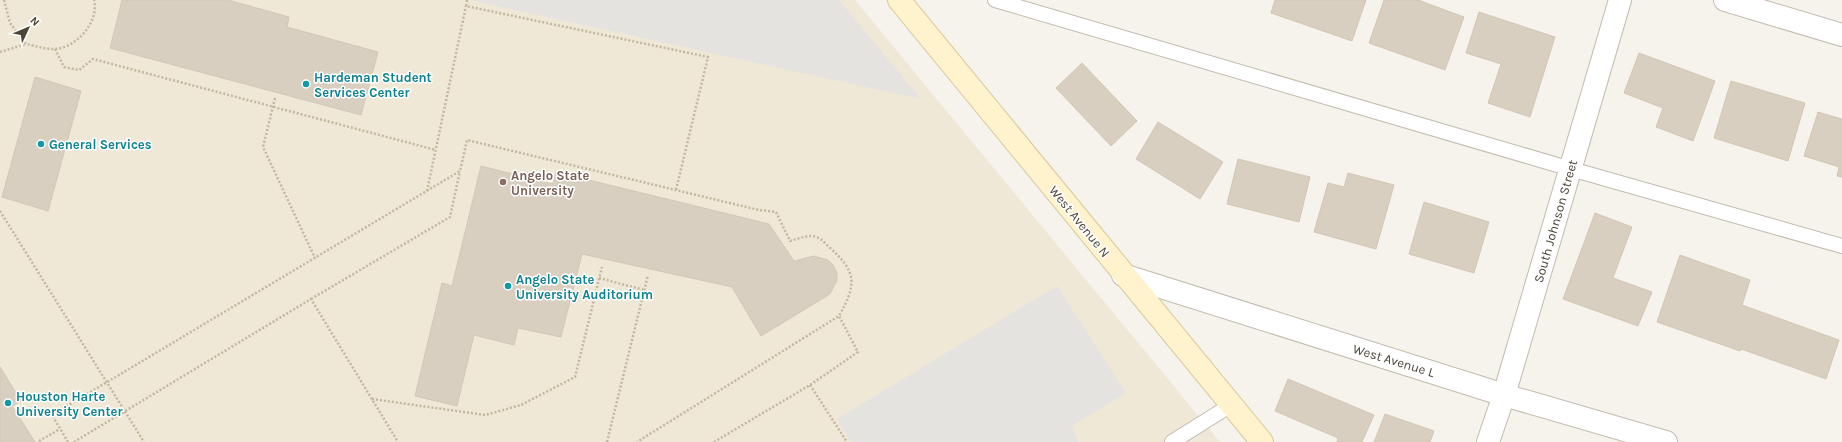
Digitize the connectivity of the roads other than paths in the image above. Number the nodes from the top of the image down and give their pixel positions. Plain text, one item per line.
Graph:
1 (899, 0) edge
2 (995, 0) edge
3 (1620, 0) edge
4 (1725, 0) edge
5 (1842, 35) edge
6 (1571, 169) junction
7 (1842, 246) edge
8 (1123, 275) junction
9 (1504, 395) junction
10 (1231, 405) junction
11 (1172, 442) edge
12 (1262, 442) edge
13 (1488, 442) edge
14 (1666, 442) edge

1 - 8 main road, West Avenue N
2 - 6 lane
3 - 6 street, South Johnson Street
4 - 5 street
6 - 7 lane
6 - 9 street, South Johnson Street
8 - 9 street, West Avenue L
8 - 10 main road, West Avenue N
9 - 13 street, South Johnson Street
9 - 14 street, West Avenue L
10 - 11 lane
10 - 12 main road, West Avenue N

